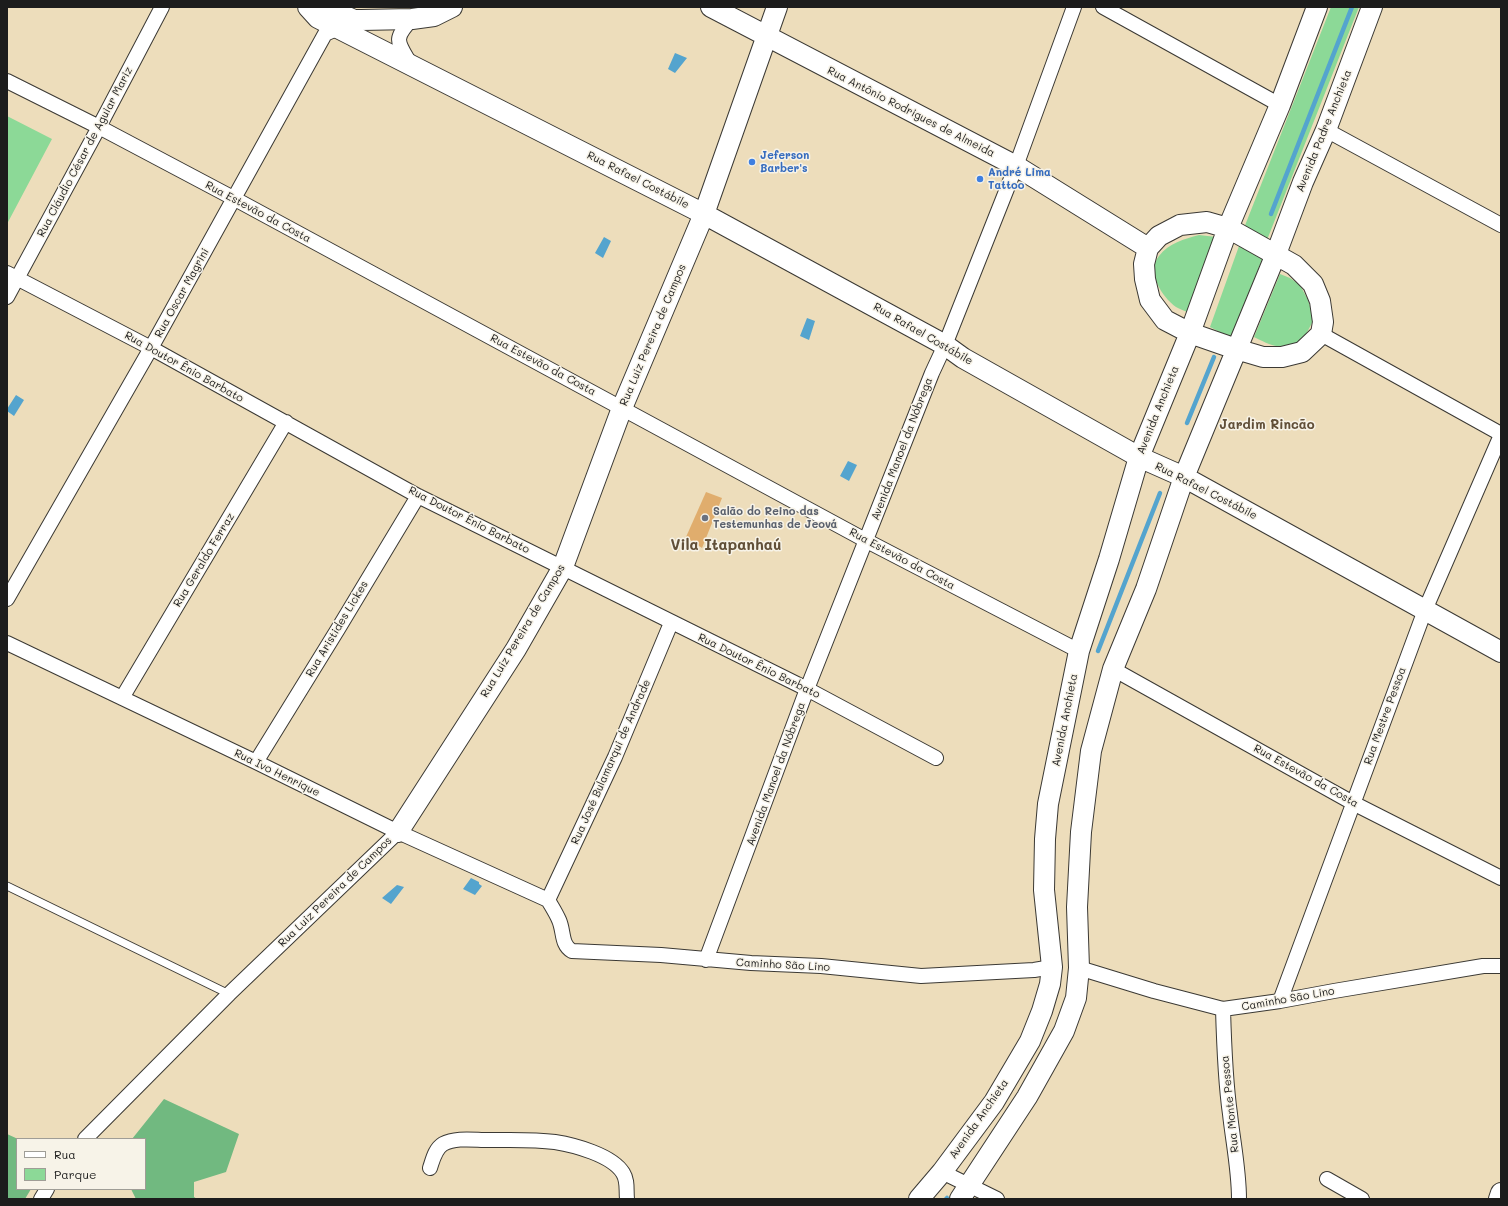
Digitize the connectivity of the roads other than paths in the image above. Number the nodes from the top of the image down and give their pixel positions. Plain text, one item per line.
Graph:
1 (162, 7) edge
2 (308, 7) edge
3 (325, 7) edge
4 (452, 7) edge
5 (711, 7) edge
6 (777, 7) edge
7 (1074, 7) edge
8 (1103, 7) edge
9 (1317, 7) edge
10 (1372, 7) edge
11 (412, 19) junction
12 (346, 24) junction
13 (767, 37) junction
14 (411, 66) junction
15 (7, 81) edge
16 (1280, 105) junction
17 (99, 127) junction
18 (1326, 130) junction
19 (1016, 166) junction
20 (235, 199) junction
21 (704, 214) junction
22 (1501, 225) edge
23 (1228, 228) junction
24 (1148, 248) junction
25 (1276, 254) junction
26 (12, 276) edge
27 (7, 297) edge
28 (1190, 333) junction
29 (1321, 334) junction
30 (945, 345) junction
31 (151, 348) junction
32 (1236, 349) junction
33 (622, 408) junction
34 (286, 422) junction
35 (1501, 434) edge
36 (1139, 457) junction
37 (1184, 477) junction
38 (418, 496) junction
39 (867, 541) junction
40 (563, 567) junction
41 (7, 599) edge
42 (1425, 610) junction
43 (671, 623) junction
44 (7, 643) edge
45 (1079, 651) junction
46 (1501, 652) edge
47 (1114, 669) junction
48 (807, 690) junction
49 (122, 698) junction
50 (936, 758) dead end
51 (256, 762) junction
52 (1353, 803) junction
53 (398, 832) junction
54 (1501, 878) edge
55 (7, 886) edge
56 (548, 900) junction
57 (706, 960) junction
58 (1501, 966) edge
59 (1052, 967) junction
60 (1079, 968) junction
61 (229, 994) junction
62 (1280, 1001) junction
63 (1223, 1009) junction
64 (86, 1138) edge
65 (430, 1168) dead end
66 (942, 1172) junction
67 (1327, 1179) dead end
68 (46, 1190) edge
69 (965, 1192) edge
70 (1501, 1193) edge
71 (41, 1199) edge
72 (627, 1199) edge
73 (919, 1199) edge
74 (997, 1199) edge
75 (1239, 1199) edge
76 (1362, 1199) edge
77 (1499, 1199) edge

1 - 17 street, Rua Cláudio César de Aguiar Mariz
2 - 12 street
3 - 12 street
4 - 11 street
5 - 13 street, Rua Antônio Rodrigues de Almeida
6 - 13 street, Rua Luiz Pereira de Campos
7 - 19 street, Avenida Manoel da Nóbrega
8 - 16 street
9 - 16 street
10 - 18 street, Avenida Padre Anchieta
11 - 12 street
11 - 14 street
12 - 14 street, Rua Rafael Costábile
12 - 20 street, Rua Oscar Magrini
13 - 19 street, Rua Antônio Rodrigues de Almeida
13 - 21 street, Rua Luiz Pereira de Campos
14 - 21 street, Rua Rafael Costábile
15 - 17 street, Rua Estevão da Costa
16 - 23 street
17 - 20 street, Rua Estevão da Costa
17 - 26 street, Rua Cláudio César de Aguiar Mariz
18 - 22 street
18 - 25 street, Avenida Padre Anchieta
19 - 24 street, Rua Antônio Rodrigues de Almeida
19 - 30 street, Avenida Manoel da Nóbrega
20 - 31 street, Rua Oscar Magrini
20 - 33 street, Rua Estevão da Costa
21 - 30 street, Rua Rafael Costábile
21 - 33 street, Rua Luiz Pereira de Campos
23 - 24 street
23 - 25 street
23 - 28 street, Avenida Anchieta
24 - 28 street
25 - 29 street
25 - 32 street
26 - 27 street, Rua Cláudio César de Aguiar Mariz
26 - 31 street, Rua Doutor Ênio Barbato
28 - 32 street
28 - 36 street, Avenida Anchieta
29 - 32 street
29 - 35 street
30 - 36 street, Rua Rafael Costábile
30 - 39 street, Avenida Manoel da Nóbrega
31 - 34 street, Rua Doutor Ênio Barbato
31 - 41 street, Rua Oscar Magrini
32 - 37 street
33 - 39 street, Rua Estevão da Costa
33 - 40 street, Rua Luiz Pereira de Campos
34 - 38 street, Rua Doutor Ênio Barbato
34 - 49 street, Rua Geraldo Ferraz
35 - 42 street, Rua Mestre Pessoa
36 - 37 street, Rua Rafael Costábile
36 - 45 street, Avenida Anchieta
37 - 42 street, Rua Rafael Costábile
37 - 47 street
38 - 40 street, Rua Doutor Ênio Barbato
38 - 51 street, Rua Aristides Lickes
39 - 45 street, Rua Estevão da Costa
39 - 48 street, Avenida Manoel da Nóbrega
40 - 43 street, Rua Doutor Ênio Barbato
40 - 53 street, Rua Luiz Pereira de Campos
42 - 46 street, Rua Rafael Costábile
42 - 52 street, Rua Mestre Pessoa
43 - 48 street, Rua Doutor Ênio Barbato
43 - 56 street, Rua José Bulamarqui de Andrade
44 - 49 street, Rua Ivo Henrique
45 - 59 street, Avenida Anchieta
47 - 52 street, Rua Estevão da Costa
47 - 60 street
48 - 50 street, Rua Doutor Ênio Barbato
48 - 57 street, Avenida Manoel da Nóbrega
49 - 51 street, Rua Ivo Henrique
51 - 53 street, Rua Ivo Henrique
52 - 54 street, Rua Estevão da Costa
52 - 62 street, Rua Mestre Pessoa
53 - 56 street, Rua Ivo Henrique
53 - 61 street, Rua Luiz Pereira de Campos
55 - 61 lane
56 - 57 street, Caminho São Lino
57 - 59 street, Caminho São Lino
58 - 62 street, Caminho São Lino
59 - 66 street, Avenida Anchieta
60 - 63 street, Caminho São Lino
60 - 69 street
61 - 64 street, Rua Luiz Pereira de Campos
62 - 63 street, Caminho São Lino
63 - 75 street, Rua Monte Pessoa
65 - 72 street
66 - 69 street
66 - 73 street, Avenida Anchieta
67 - 76 street
68 - 71 street
69 - 74 street
70 - 77 street

